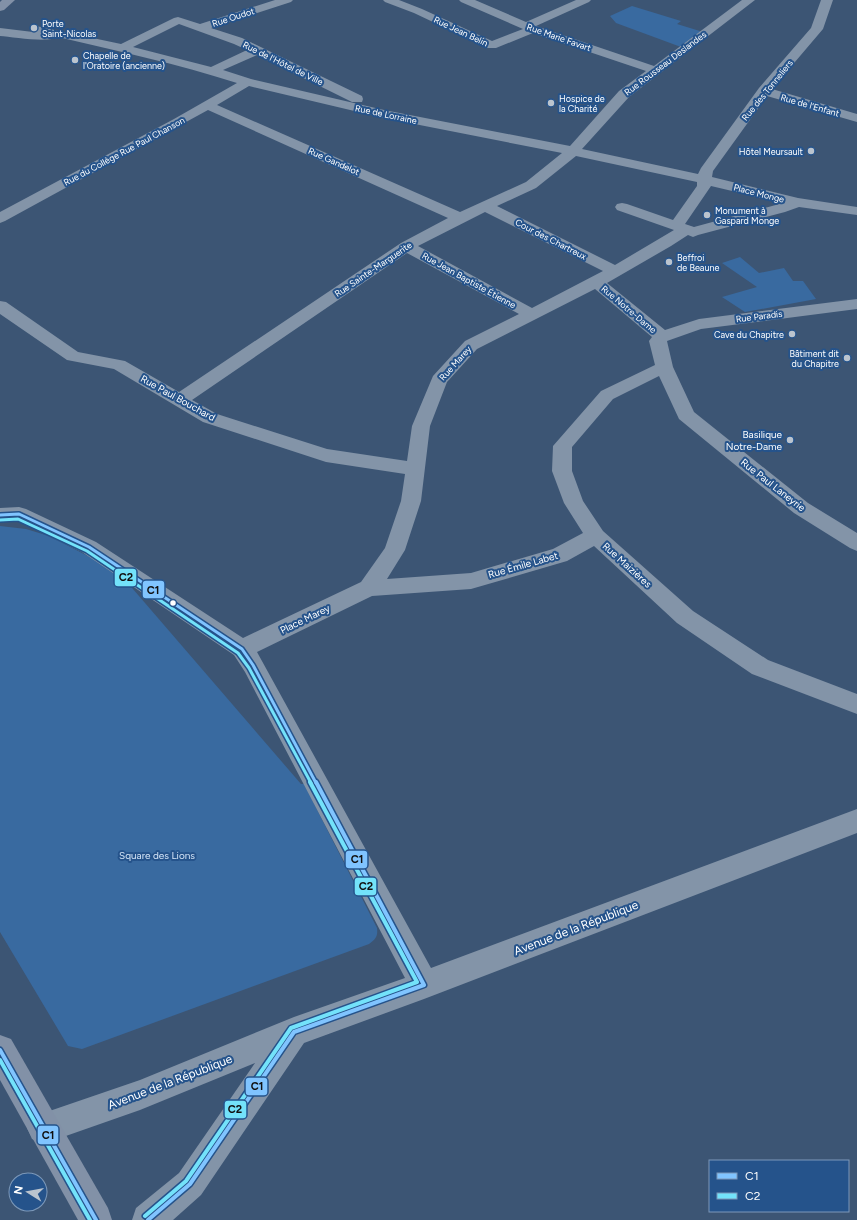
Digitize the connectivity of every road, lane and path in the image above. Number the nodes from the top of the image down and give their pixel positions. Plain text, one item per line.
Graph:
1 (9, 0) edge
2 (287, 0) edge
3 (389, 0) edge
4 (465, 0) edge
5 (586, 0) edge
6 (748, 0) edge
7 (827, 0) edge
8 (558, 2) dead end
9 (570, 6) junction
10 (0, 8) edge
11 (0, 22) edge
12 (202, 27) junction
13 (530, 28) junction
14 (0, 32) edge
15 (69, 36) junction
16 (122, 48) junction
17 (257, 50) junction
18 (654, 70) junction
19 (212, 71) junction
20 (247, 82) junction
21 (764, 92) junction
22 (208, 106) junction
23 (384, 114) junction
24 (857, 118) edge
25 (572, 151) junction
26 (706, 180) junction
27 (798, 202) junction
28 (487, 207) junction
29 (622, 207) dead end
30 (857, 211) edge
31 (0, 218) edge
32 (460, 218) junction
33 (681, 228) junction
34 (406, 246) junction
35 (615, 271) junction
36 (596, 282) junction
37 (857, 304) edge
38 (0, 306) edge
39 (531, 314) junction
40 (662, 336) junction
41 (664, 367) junction
42 (179, 400) junction
43 (416, 469) junction
44 (0, 515) edge
45 (596, 536) junction
46 (857, 543) edge
47 (471, 581) joint
48 (368, 588) junction
49 (242, 649) junction
50 (857, 704) edge
51 (857, 821) edge
52 (424, 985) junction
53 (294, 1032) junction
54 (0, 1050) edge
55 (43, 1128) junction
56 (96, 1220) edge
57 (148, 1220) edge

1 - 10 main road
2 - 12 street, Rue Oudot
3 - 13 street, Rue Jean Belin
4 - 13 street, Rue Marie Favart
5 - 9 street, Rue Jean Belin
6 - 18 street, Rue Rousseau Deslandes
7 - 21 street, Rue des Tonneliers
8 - 9 street
9 - 13 street, Rue Jean Belin
11 - 15 street, Rue de Lorraine
12 - 16 street, Rue de l'Hôtel de Ville
12 - 17 street, Rue de l'Hôtel de Ville
13 - 18 street, Rue Marie Favart
14 - 15 street, Rue de Lorraine
15 - 16 street, Rue de Lorraine
16 - 19 street, Rue de Lorraine
17 - 19 street
17 - 23 street, Rue de l'Hôtel de Ville
18 - 25 street, Rue Rousseau Deslandes
19 - 20 street, Rue de Lorraine
20 - 22 street, Rue du Collège Rue Paul Chanson
20 - 23 street, Rue de Lorraine
21 - 24 street, Rue de l'Enfant
21 - 26 street, Rue des Tonneliers
22 - 31 street, Rue du Collège Rue Paul Chanson
22 - 32 street, Rue Gandelot
23 - 25 street, Rue de Lorraine
25 - 26 street, Rue de Lorraine
25 - 28 street, Rue Sainte-Marguerite
26 - 27 street, Place Monge
26 - 33 street, Place Monge
27 - 30 street
27 - 33 street, Place Monge
28 - 32 street, Rue Sainte-Marguerite
28 - 35 street, Cour des Chartreux
29 - 33 street, Place Monge
32 - 34 street, Rue Sainte-Marguerite
33 - 35 street, Place Monge
34 - 39 street, Rue Jean Baptiste Étienne
34 - 42 street, Rue Sainte-Marguerite
35 - 36 street, Place Monge
36 - 39 street, Rue Marey
36 - 40 street, Rue Notre-Dame
37 - 40 street, Rue Paradis
38 - 42 street, Rue Paul Bouchard
39 - 43 street, Rue Marey
40 - 41 street, Rue Paul Laneyrie
41 - 45 street, Rue Maizières
41 - 46 street, Rue Paul Laneyrie
42 - 43 street, Rue Paul Bouchard
43 - 48 street, Place Marey
44 - 49 street
45 - 47 street, Rue Émile Labet
45 - 50 street, Rue Maizières
47 - 48 street, Place Marey
48 - 49 street, Place Marey
49 - 52 street
51 - 52 street, Avenue de la République
52 - 53 street, Avenue de la République
53 - 55 street, Avenue de la République
53 - 57 street
54 - 55 main road
55 - 56 main road

